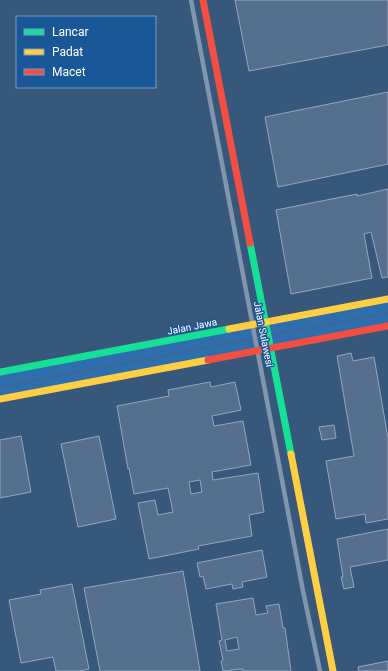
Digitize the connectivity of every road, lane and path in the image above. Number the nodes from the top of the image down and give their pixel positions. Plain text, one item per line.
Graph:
1 (191, 0) edge
2 (203, 0) edge
3 (388, 299) edge
4 (266, 325) junction
5 (388, 326) edge
6 (253, 327) junction
7 (270, 346) junction
8 (257, 348) junction
9 (0, 372) edge
10 (0, 399) edge
11 (320, 671) edge
12 (333, 671) edge

1 - 6 street, Jalan Sulawesi
2 - 4 street, Jalan Sulawesi
3 - 4 street, Jalan Jawa
4 - 6 street, Jalan Jawa
4 - 7 street, Jalan Sulawesi
5 - 7 street
6 - 8 street, Jalan Sulawesi
6 - 9 street, Jalan Jawa
7 - 8 street
7 - 12 street, Jalan Sulawesi
8 - 10 street
8 - 11 street, Jalan Sulawesi

